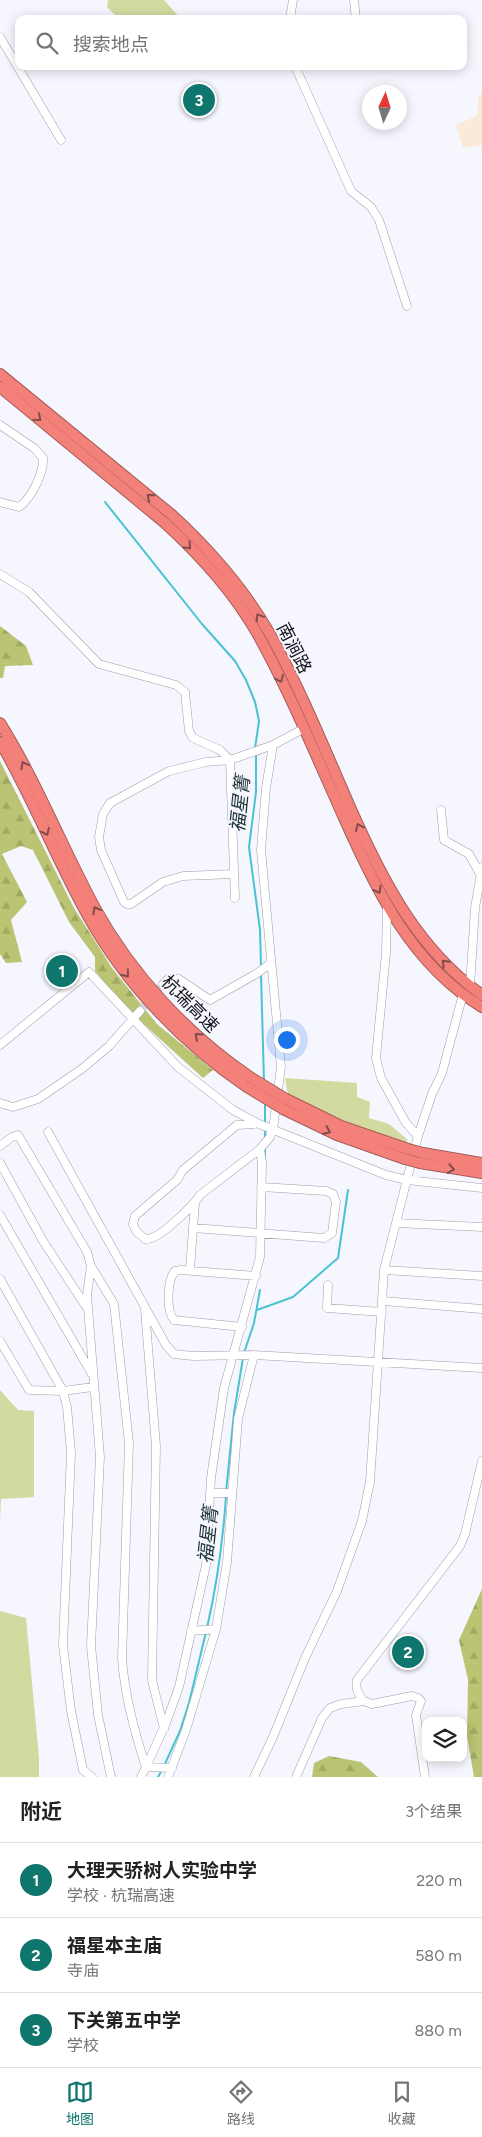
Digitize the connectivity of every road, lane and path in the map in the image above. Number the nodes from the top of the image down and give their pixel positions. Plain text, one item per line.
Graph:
1 (294, 0) edge
2 (354, 0) edge
3 (291, 15) edge
4 (356, 15) edge
5 (0, 37) edge
6 (15, 62) edge
7 (20, 70) edge
8 (297, 70) edge
9 (61, 140) dead end
10 (407, 306) dead end
11 (0, 374) edge
12 (0, 388) edge
13 (0, 425) edge
14 (0, 502) edge
15 (0, 574) edge
16 (0, 723) edge
17 (308, 727) junction
18 (0, 742) edge
19 (274, 745) junction
20 (230, 760) junction
21 (442, 810) dead end
22 (481, 871) edge
23 (234, 874) junction
24 (235, 898) dead end
25 (387, 907) junction
26 (268, 965) junction
27 (163, 984) dead end
28 (467, 990) junction
29 (482, 995) edge
30 (482, 1007) edge
31 (140, 1011) tunnel mouth
32 (131, 1020) junction
33 (0, 1045) edge
34 (248, 1082) junction
35 (0, 1103) edge
36 (258, 1124) junction
37 (271, 1128) junction
38 (48, 1132) dead end
39 (418, 1136) junction
40 (0, 1146) edge
41 (260, 1150) junction
42 (422, 1158) junction
43 (0, 1163) edge
44 (482, 1163) edge
45 (482, 1173) edge
46 (407, 1180) junction
47 (261, 1186) junction
48 (482, 1188) edge
49 (195, 1203) junction
50 (0, 1215) edge
51 (396, 1223) junction
52 (482, 1227) edge
53 (193, 1228) junction
54 (260, 1233) junction
55 (91, 1266) junction
56 (190, 1270) junction
57 (384, 1270) junction
58 (256, 1276) junction
59 (482, 1276) edge
60 (0, 1279) edge
61 (328, 1285) dead end
62 (382, 1301) junction
63 (145, 1307) junction
64 (482, 1309) edge
65 (88, 1310) junction
66 (382, 1312) junction
67 (242, 1327) junction
68 (0, 1341) edge
69 (252, 1355) junction
70 (236, 1356) junction
71 (378, 1361) junction
72 (482, 1368) edge
73 (92, 1375) junction
74 (93, 1387) junction
75 (63, 1391) junction
76 (482, 1461) edge
77 (210, 1493) junction
78 (232, 1493) junction
79 (191, 1630) junction
80 (214, 1630) junction
81 (364, 1701) junction
82 (164, 1729) junction
83 (146, 1767) junction
84 (169, 1771) edge
85 (92, 1777) edge
86 (110, 1777) edge
87 (141, 1777) edge
88 (254, 1777) edge
89 (296, 1777) edge
90 (425, 1777) edge

1 - 3 street
2 - 4 street
5 - 6 street
7 - 9 street
8 - 10 street
17 -> 11 highway, 南涧路
12 -> 17 highway, 南涧路
13 - 14 street
15 - 20 street
34 -> 16 highway, 杭瑞高速
17 - 19 street
17 -> 25 highway, 南涧路
28 -> 17 highway, 南涧路
18 -> 34 highway, 杭瑞高速
19 - 20 street
19 - 26 street
20 - 23 street
20 - 23 street
21 - 22 street
22 - 28 street
23 - 24 street
25 - 28 highway, 南涧路
25 - 39 street
26 - 27 street
26 - 37 street
28 - 29 highway, 南涧路
28 - 30 highway, 南涧路
28 - 39 street
31 - 32 street
32 - 33 street
32 - 35 street
32 - 36 street
34 - 42 highway, 杭瑞高速, bridge
36 - 37 street
36 - 49 street
37 - 41 street
37 - 46 street
38 - 63 street
39 - 46 street
40 - 55 street
41 - 47 street
41 - 49 street
42 - 44 highway, 杭瑞高速
42 -> 45 highway, 杭瑞高速
43 - 65 street
46 - 48 street
46 - 51 street
47 - 54 street
47 - 54 street
49 - 53 street
50 - 73 street
51 - 52 street
51 - 57 street
53 - 54 street
53 - 56 street
54 - 58 street
55 - 65 street
55 - 83 street
56 - 58 street
56 - 67 street
57 - 59 street
57 - 62 street
58 - 67 street
60 - 75 street
61 - 66 street
62 - 64 street
62 - 66 street
63 - 70 street
63 - 82 street
65 - 73 street
66 - 71 street
67 - 70 street
68 - 75 street
69 - 70 street
69 - 71 street
69 - 78 street
70 - 77 street
71 - 72 street
71 - 88 street
73 - 74 street
74 - 75 street
74 - 86 street
75 - 85 street
76 - 81 street
77 - 78 street
77 - 79 street
78 - 80 street
79 - 80 street
79 - 82 street
80 - 84 street
81 - 89 street
81 - 90 street
82 - 83 street
83 - 84 street
83 - 87 street

